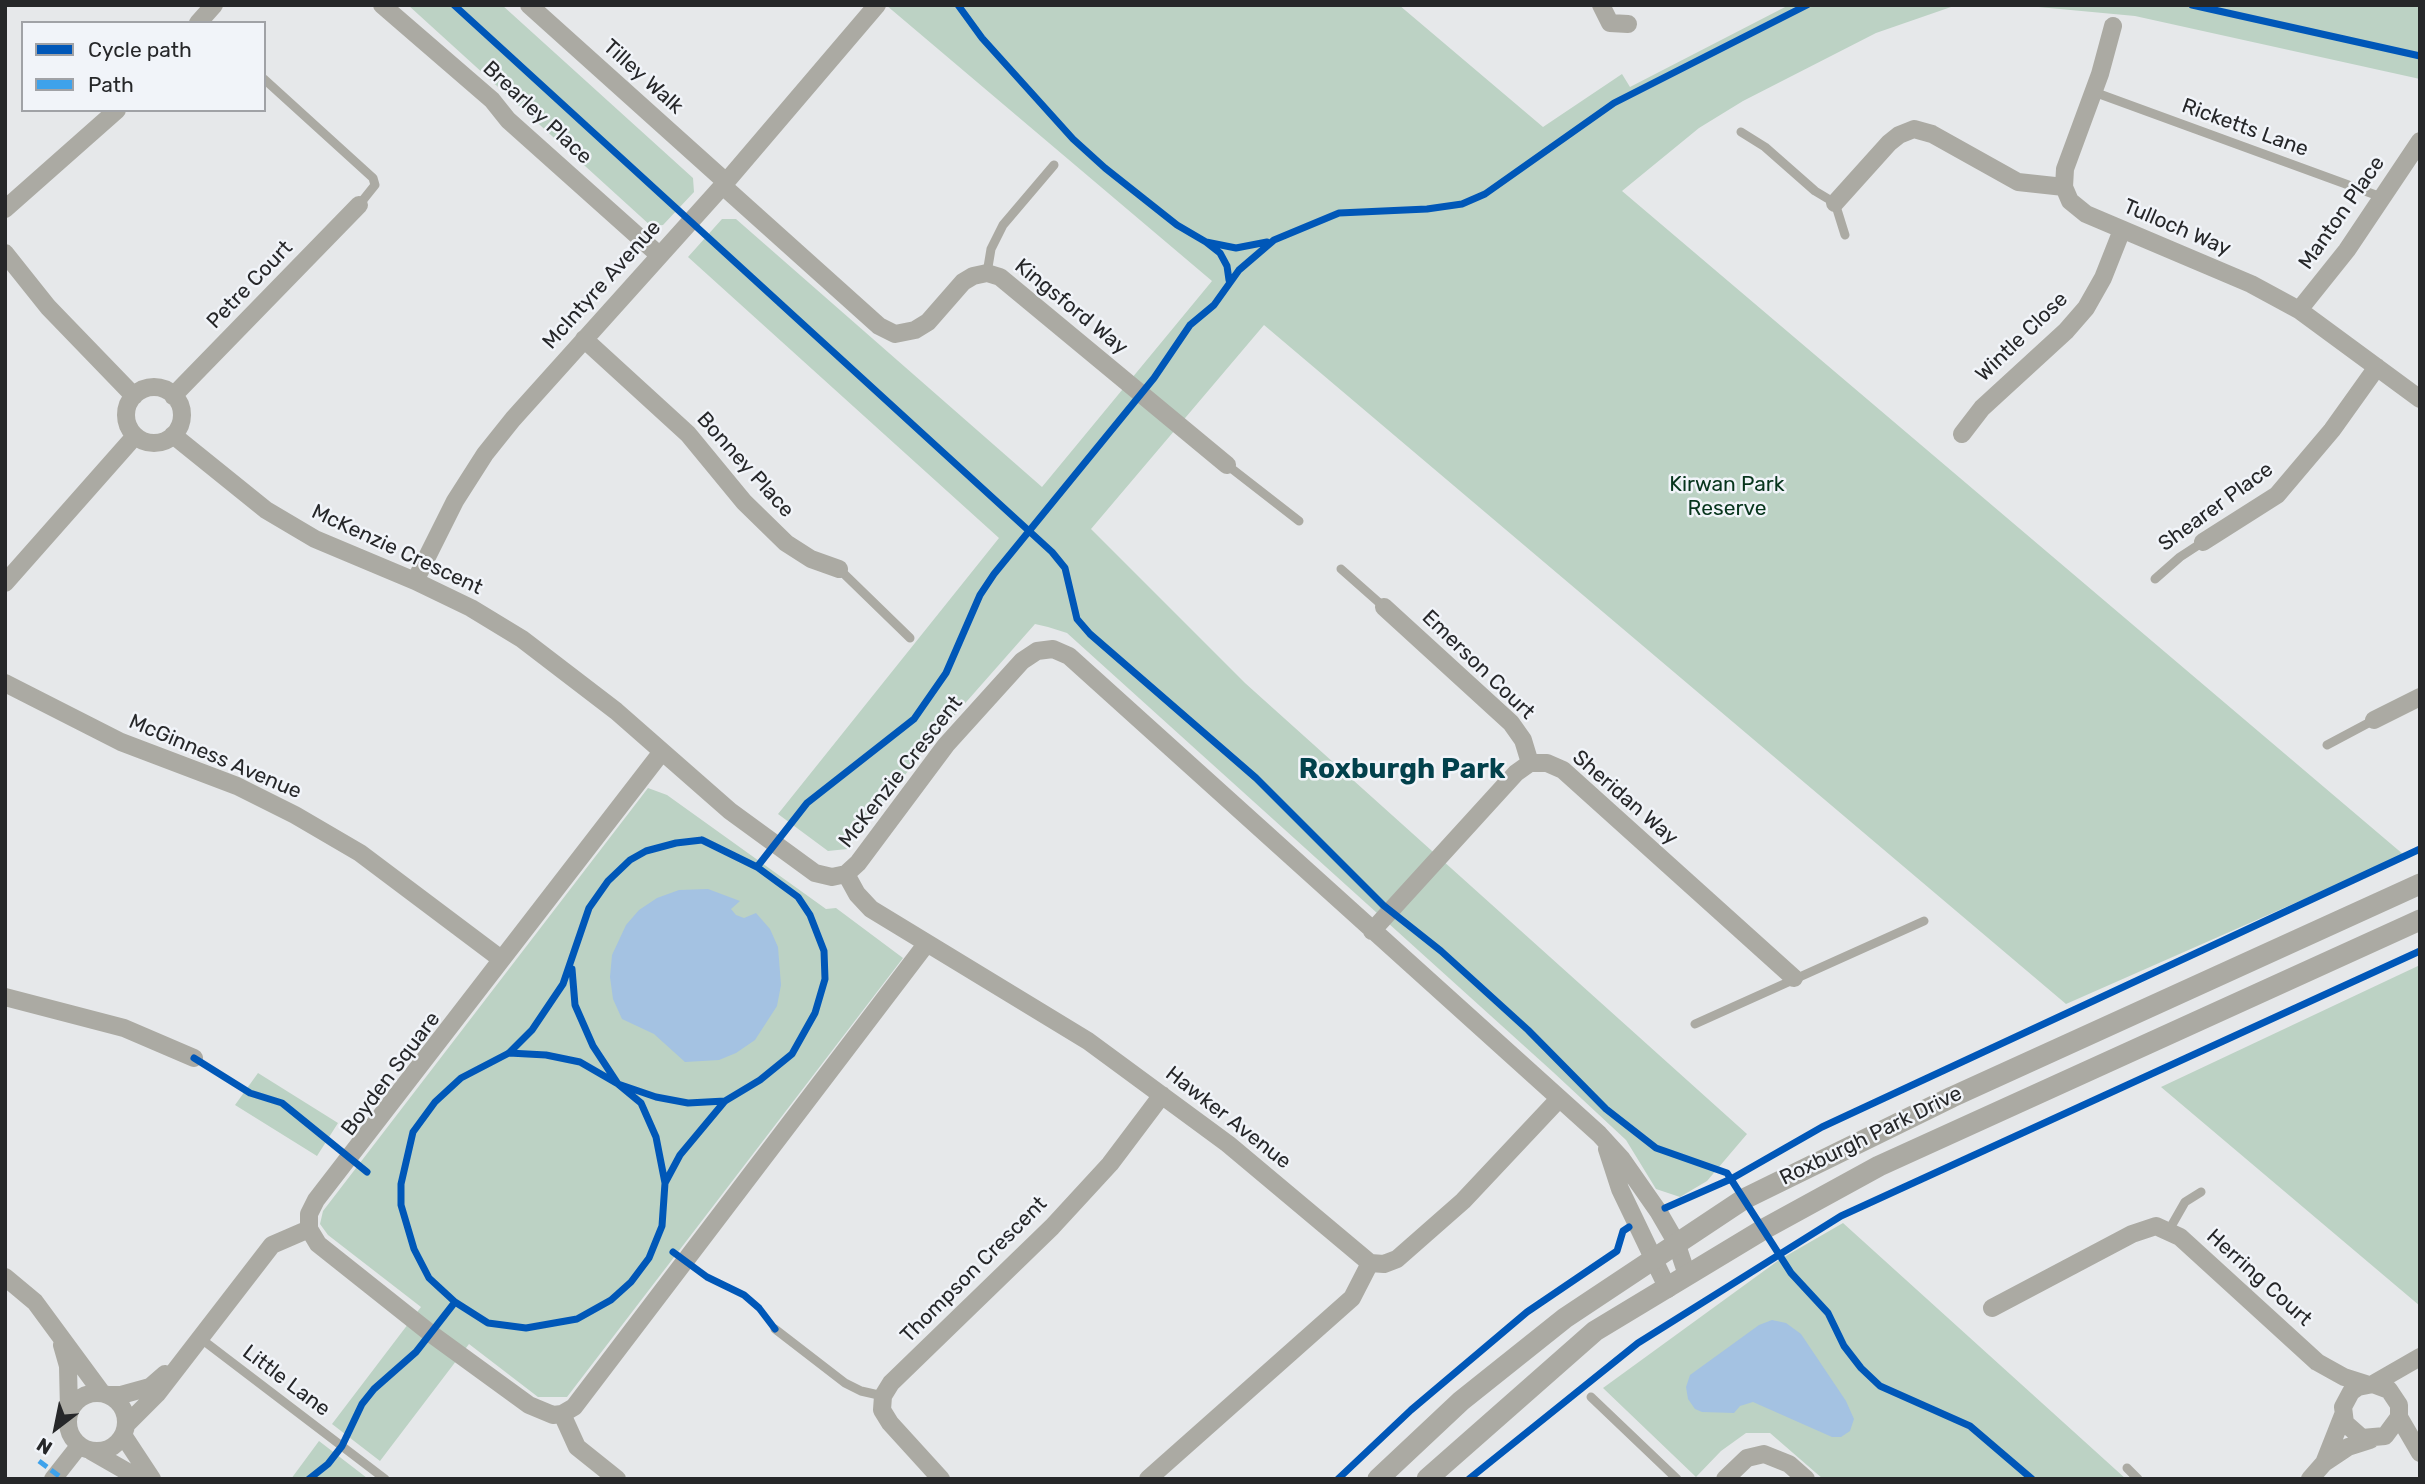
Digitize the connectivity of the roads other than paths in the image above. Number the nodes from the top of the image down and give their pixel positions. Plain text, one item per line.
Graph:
1 (214, 5) edge
2 (382, 5) edge
3 (529, 5) edge
4 (877, 5) edge
5 (1601, 5) edge
6 (201, 21) edge
7 (1628, 24) dead end
8 (2120, 25) dead end
9 (266, 81) edge
10 (2094, 92) junction
11 (115, 112) edge
12 (1741, 132) dead end
13 (2420, 141) edge
14 (1054, 165) dead end
15 (725, 184) junction
16 (2064, 187) junction
17 (2384, 198) junction
18 (1835, 203) junction
19 (359, 205) joint
20 (5, 209) edge
21 (2122, 230) junction
22 (1845, 235) dead end
23 (5, 254) edge
24 (659, 255) junction
25 (988, 273) junction
26 (2299, 310) junction
27 (584, 339) junction
28 (2377, 368) junction
29 (134, 396) junction
30 (173, 396) junction
31 (2420, 399) edge
32 (1962, 434) dead end
33 (173, 435) junction
34 (135, 436) junction
35 (1227, 465) joint
36 (1298, 521) dead end
37 (2203, 542) joint
38 (839, 569) joint
39 (1340, 569) dead end
40 (2155, 579) dead end
41 (415, 581) junction
42 (5, 583) edge
43 (1384, 607) joint
44 (910, 638) dead end
45 (5, 683) edge
46 (2420, 697) edge
47 (2374, 720) joint
48 (2327, 745) dead end
49 (661, 753) junction
50 (1530, 763) junction
51 (846, 874) junction
52 (2420, 884) edge
53 (1924, 920) dead end
54 (2420, 920) edge
55 (1372, 931) junction
56 (927, 943) junction
57 (501, 959) junction
58 (1794, 978) junction
59 (5, 997) edge
60 (1695, 1024) dead end
61 (194, 1058) dead end
62 (1162, 1095) junction
63 (1558, 1100) junction
64 (1599, 1134) junction
65 (2201, 1192) dead end
66 (309, 1229) junction
67 (2169, 1230) junction
68 (1676, 1242) junction
69 (1652, 1258) junction
70 (1370, 1263) junction
71 (1687, 1275) junction
72 (5, 1277) edge
73 (1668, 1289) junction
74 (1992, 1308) dead end
75 (775, 1329) dead end
76 (60, 1336) junction
77 (199, 1338) junction
78 (2418, 1359) edge
79 (180, 1362) junction
80 (2317, 1362) junction
81 (2369, 1384) junction
82 (105, 1394) junction
83 (883, 1396) junction
84 (1591, 1397) dead end
85 (69, 1411) junction
86 (2343, 1411) junction
87 (2399, 1411) junction
88 (562, 1414) junction
89 (124, 1430) junction
90 (2374, 1439) junction
91 (84, 1448) junction
92 (2420, 1455) edge
93 (2324, 1463) junction
94 (2127, 1468) dead end
95 (53, 1479) edge
96 (139, 1479) edge
97 (152, 1479) edge
98 (385, 1479) edge
99 (617, 1479) edge
100 (941, 1479) edge
101 (1148, 1479) edge
102 (1378, 1479) edge
103 (1427, 1479) edge
104 (1676, 1479) edge
105 (1725, 1479) edge
106 (1806, 1479) edge
107 (2138, 1479) edge
108 (2309, 1479) edge

1 - 6 street
2 - 24 street, Brearley Place
3 - 15 street, Tilley Walk
4 - 15 street, McIntyre Avenue
5 - 7 street
8 - 10 street
9 - 19 lane
10 - 16 street
10 - 17 lane, Ricketts Lane
11 - 20 street
12 - 18 lane
13 - 17 street, Manton Place
14 - 25 lane
15 - 24 street, McIntyre Avenue
15 - 25 street, Kingsford Way
16 - 18 street
16 - 21 street, Tulloch Way
17 - 26 street, Manton Place
18 - 22 lane
19 - 30 street, Petre Court
21 - 26 street, Tulloch Way
21 - 32 street, Wintle Close
23 - 29 street
24 - 27 street, McIntyre Avenue
25 - 35 street, Kingsford Way
26 - 28 street, Tulloch Way
27 - 38 street, Bonney Place
27 - 41 street, McIntyre Avenue
28 - 31 street, Tulloch Way
28 - 37 street, Shearer Place
29 - 30 street
29 - 34 street
30 - 33 street
33 - 34 street
33 - 41 street, McKenzie Crescent
34 - 42 street
35 - 36 lane
37 - 40 lane, Shearer Place
38 - 44 lane, Bonney Place
39 - 43 lane
41 - 49 street, McKenzie Crescent
43 - 50 street, Emerson Court
45 - 57 street, McGinness Avenue
46 - 47 street
47 - 48 lane
49 - 51 street, McKenzie Crescent
49 - 57 street, Boyden Square
50 - 55 street
50 - 58 street, Sheridan Way
51 - 55 street, McKenzie Crescent
51 - 56 street, Hawker Avenue
52 - 68 street, Roxburgh Park Drive
53 - 58 lane
54 - 71 street, Roxburgh Park Drive
55 - 63 street, McKenzie Crescent
56 - 62 street, Hawker Avenue
56 - 88 street
57 - 66 street, Boyden Square
58 - 60 lane
59 - 61 street
62 - 70 street, Hawker Avenue
62 - 83 street, Thompson Crescent
63 - 64 street, McKenzie Crescent
63 - 70 street
64 - 68 street, McKenzie Crescent
64 - 69 street, McKenzie Crescent
65 - 67 lane
66 - 77 street
66 - 88 street
67 - 74 street
67 - 80 street, Herring Court
68 - 69 street, Roxburgh Park Drive
68 - 71 street, McKenzie Crescent
69 - 73 street, McKenzie Crescent
69 - 102 street, Roxburgh Park Drive
70 - 101 street
71 - 73 street, Roxburgh Park Drive
72 - 76 street
73 - 103 street, Roxburgh Park Drive
75 - 83 lane
76 - 82 street
76 - 85 street
77 - 79 street
77 - 98 lane, Little Lane
78 - 81 street
78 - 87 street
79 - 82 street
79 - 89 street
80 - 81 street, Herring Court
80 - 86 street, Herring Court
81 - 86 street
81 - 87 street
82 - 85 street
82 - 89 street
83 - 100 street
84 - 104 lane
85 - 91 street
86 - 90 street
86 - 93 street
87 - 90 street
87 - 92 street
88 - 99 street
89 - 91 street
89 - 97 street
90 - 92 street
90 - 93 street
91 - 95 street
91 - 96 street
93 - 108 street
94 - 107 lane
105 - 106 street

